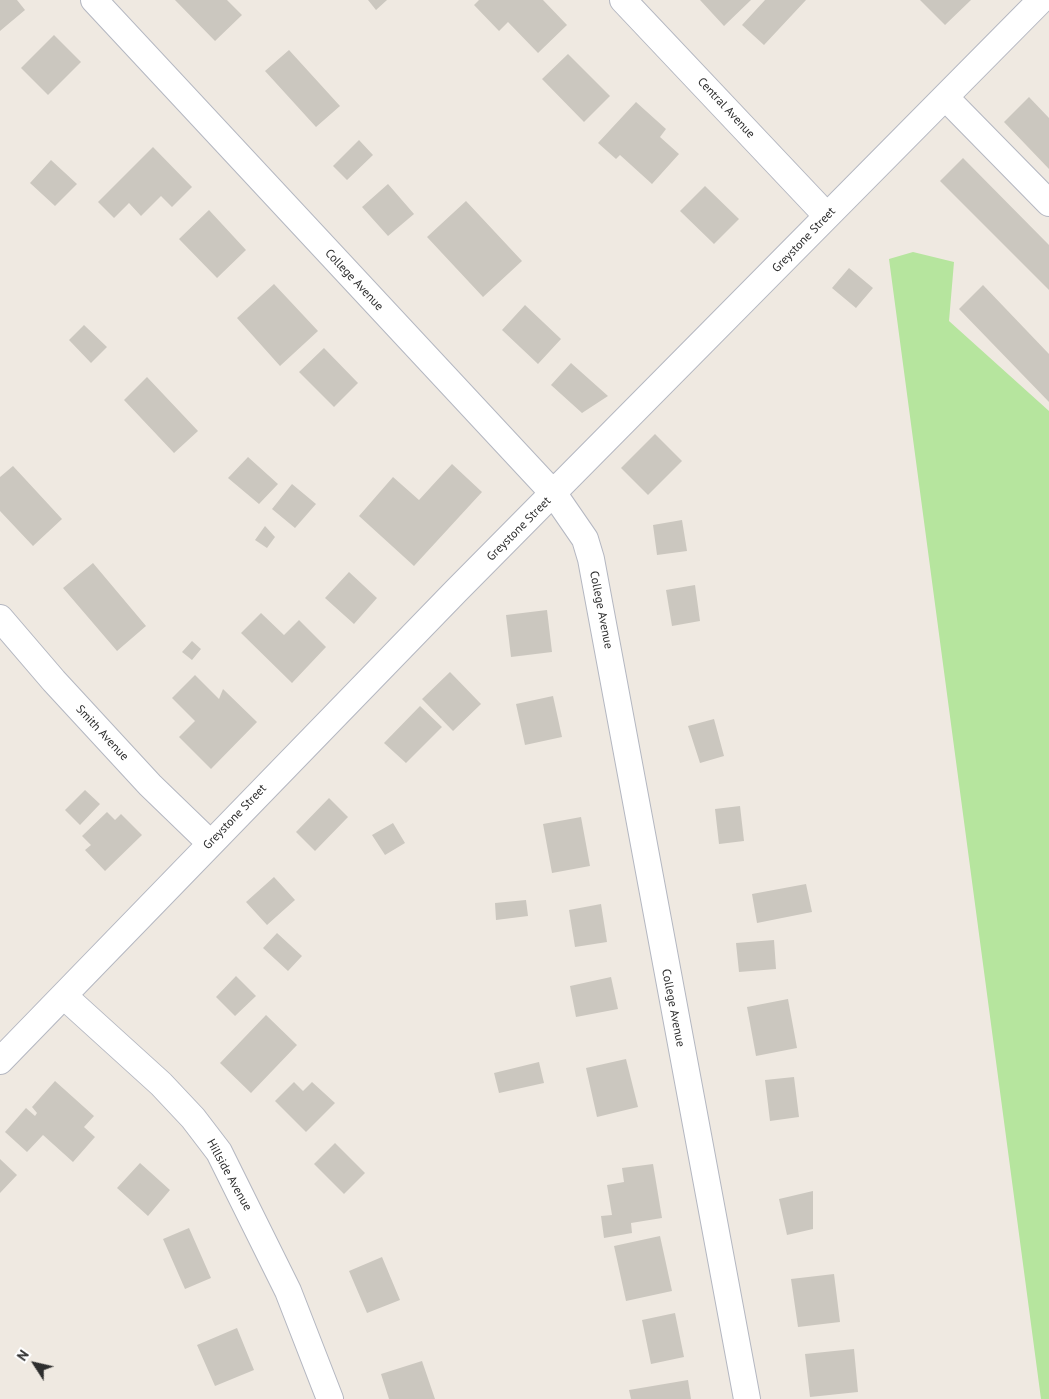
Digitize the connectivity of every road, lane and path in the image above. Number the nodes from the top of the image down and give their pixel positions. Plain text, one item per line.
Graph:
1 (94, 0) edge
2 (623, 0) edge
3 (1041, 0) edge
4 (946, 98) junction
5 (1049, 203) edge
6 (827, 216) junction
7 (554, 494) junction
8 (0, 618) edge
9 (210, 843) junction
10 (64, 996) junction
11 (0, 1061) edge
12 (330, 1399) edge
13 (747, 1399) edge

1 - 7 street, College Avenue
2 - 6 street, Central Avenue
3 - 4 street, Greystone Street
4 - 5 street
4 - 6 street, Greystone Street
6 - 7 street, Greystone Street
7 - 9 street, Greystone Street
7 - 13 street, College Avenue
8 - 9 street, Smith Avenue
9 - 10 street, Greystone Street
10 - 11 street, Greystone Street
10 - 12 street, Hillside Avenue

